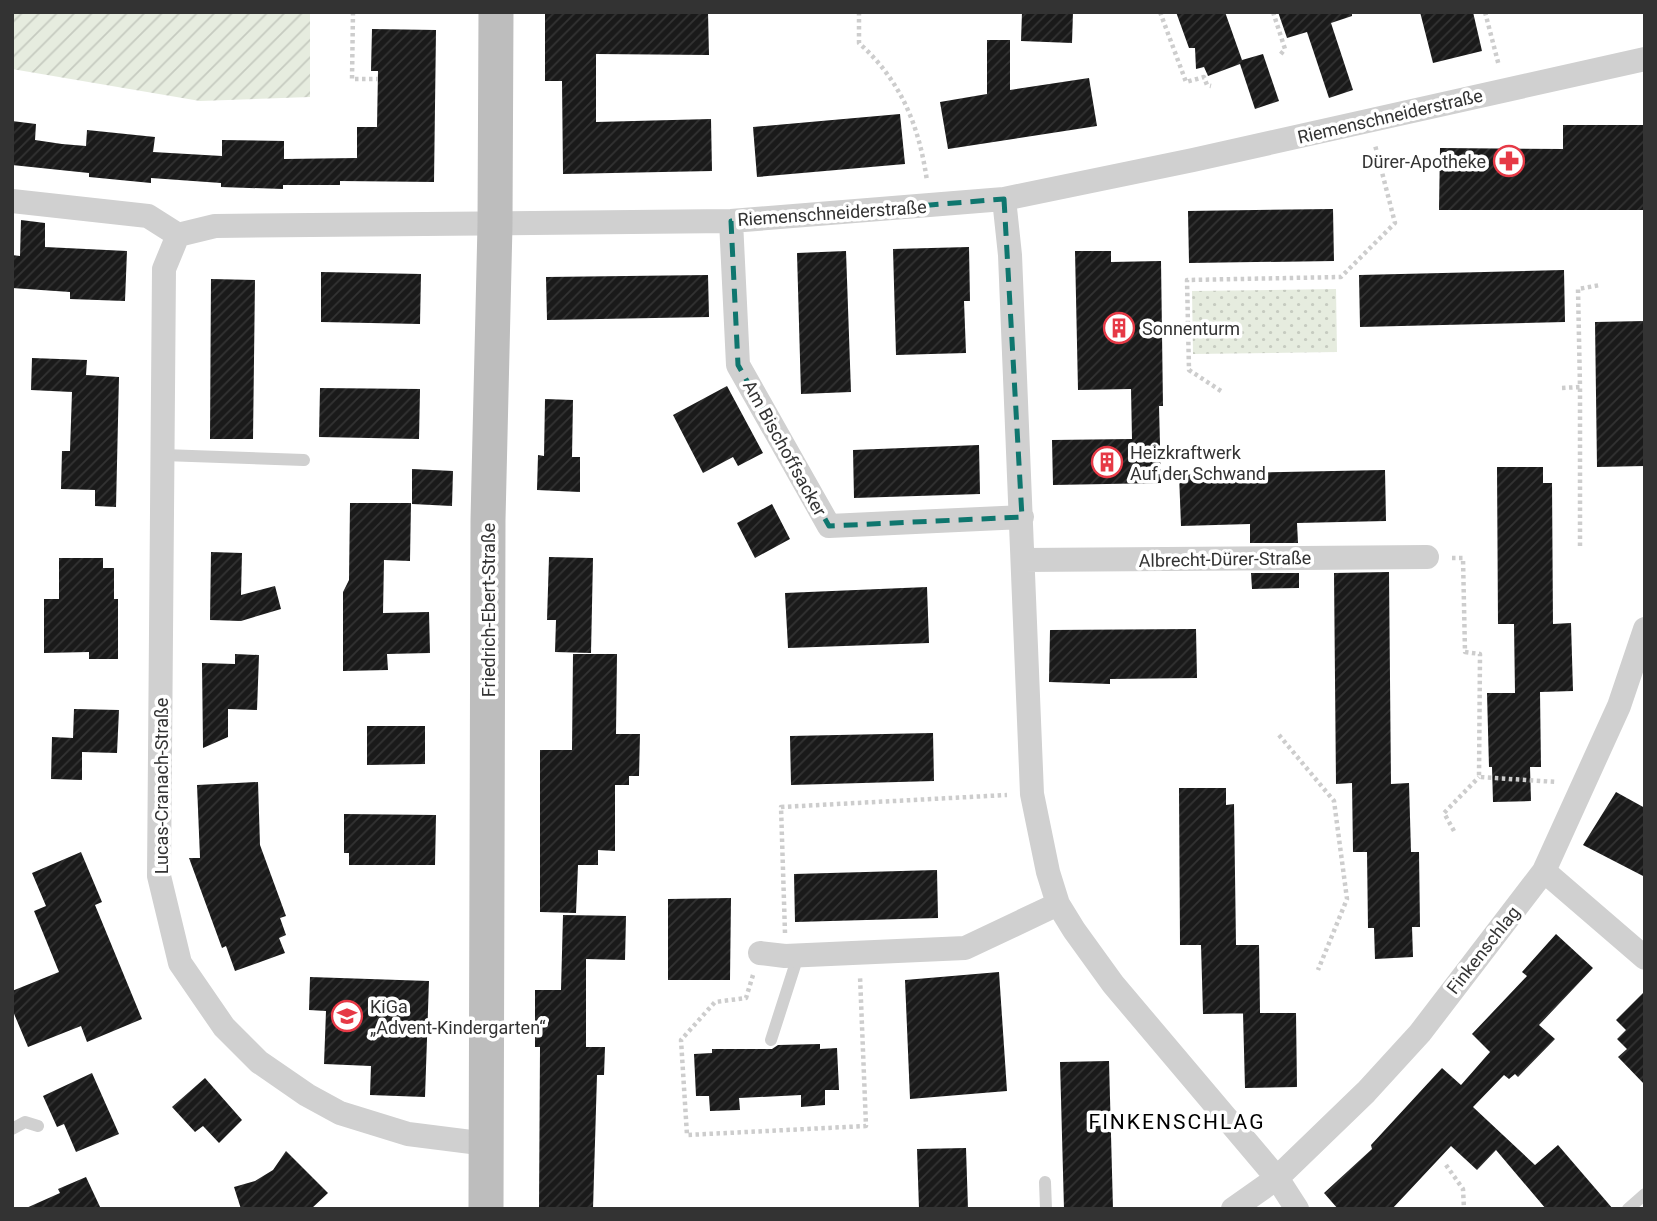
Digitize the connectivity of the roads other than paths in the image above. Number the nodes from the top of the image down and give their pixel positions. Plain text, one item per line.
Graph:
1 (496, 12) edge
2 (1645, 59) edge
3 (1004, 199) junction
4 (12, 201) edge
5 (731, 221) junction
6 (495, 225) junction
7 (178, 235) junction
8 (163, 455) junction
9 (303, 460) dead end
10 (1022, 517) junction
11 (1427, 557) road end
12 (1023, 560) junction
13 (1645, 629) edge
14 (1544, 871) junction
15 (1058, 904) junction
16 (760, 953) road end
17 (791, 956) junction
18 (1645, 958) edge
19 (771, 1040) dead end
20 (38, 1126) dead end
21 (12, 1129) edge
22 (486, 1144) junction
23 (1277, 1178) junction
24 (1045, 1182) dead end
25 (1645, 1194) edge
26 (486, 1209) edge
27 (1046, 1209) edge
28 (1233, 1209) edge
29 (1297, 1209) edge
30 (1628, 1209) edge

1 - 6 street, Friedrich-Ebert-Straße
2 - 3 street, Riemenschneiderstraße
3 - 5 street, Riemenschneiderstraße
3 - 10 street
4 - 7 street
5 - 6 street, Riemenschneiderstraße
5 - 10 street, Am Bischoffsacker
6 - 7 street, Riemenschneiderstraße
6 - 22 street, Friedrich-Ebert-Straße
7 - 8 street, Lucas-Cranach-Straße
8 - 9 lane
8 - 22 street, Lucas-Cranach-Straße
10 - 12 street
11 - 12 street, Albrecht-Dürer-Straße
12 - 15 street
13 - 14 street, Finkenschlag
14 - 18 street
14 - 23 street, Finkenschlag
15 - 17 street
15 - 23 street
16 - 17 street
17 - 19 lane
20 - 21 lane
22 - 26 street, Friedrich-Ebert-Straße
23 - 28 street, Finkenschlag
23 - 29 street
24 - 27 lane
25 - 30 lane

